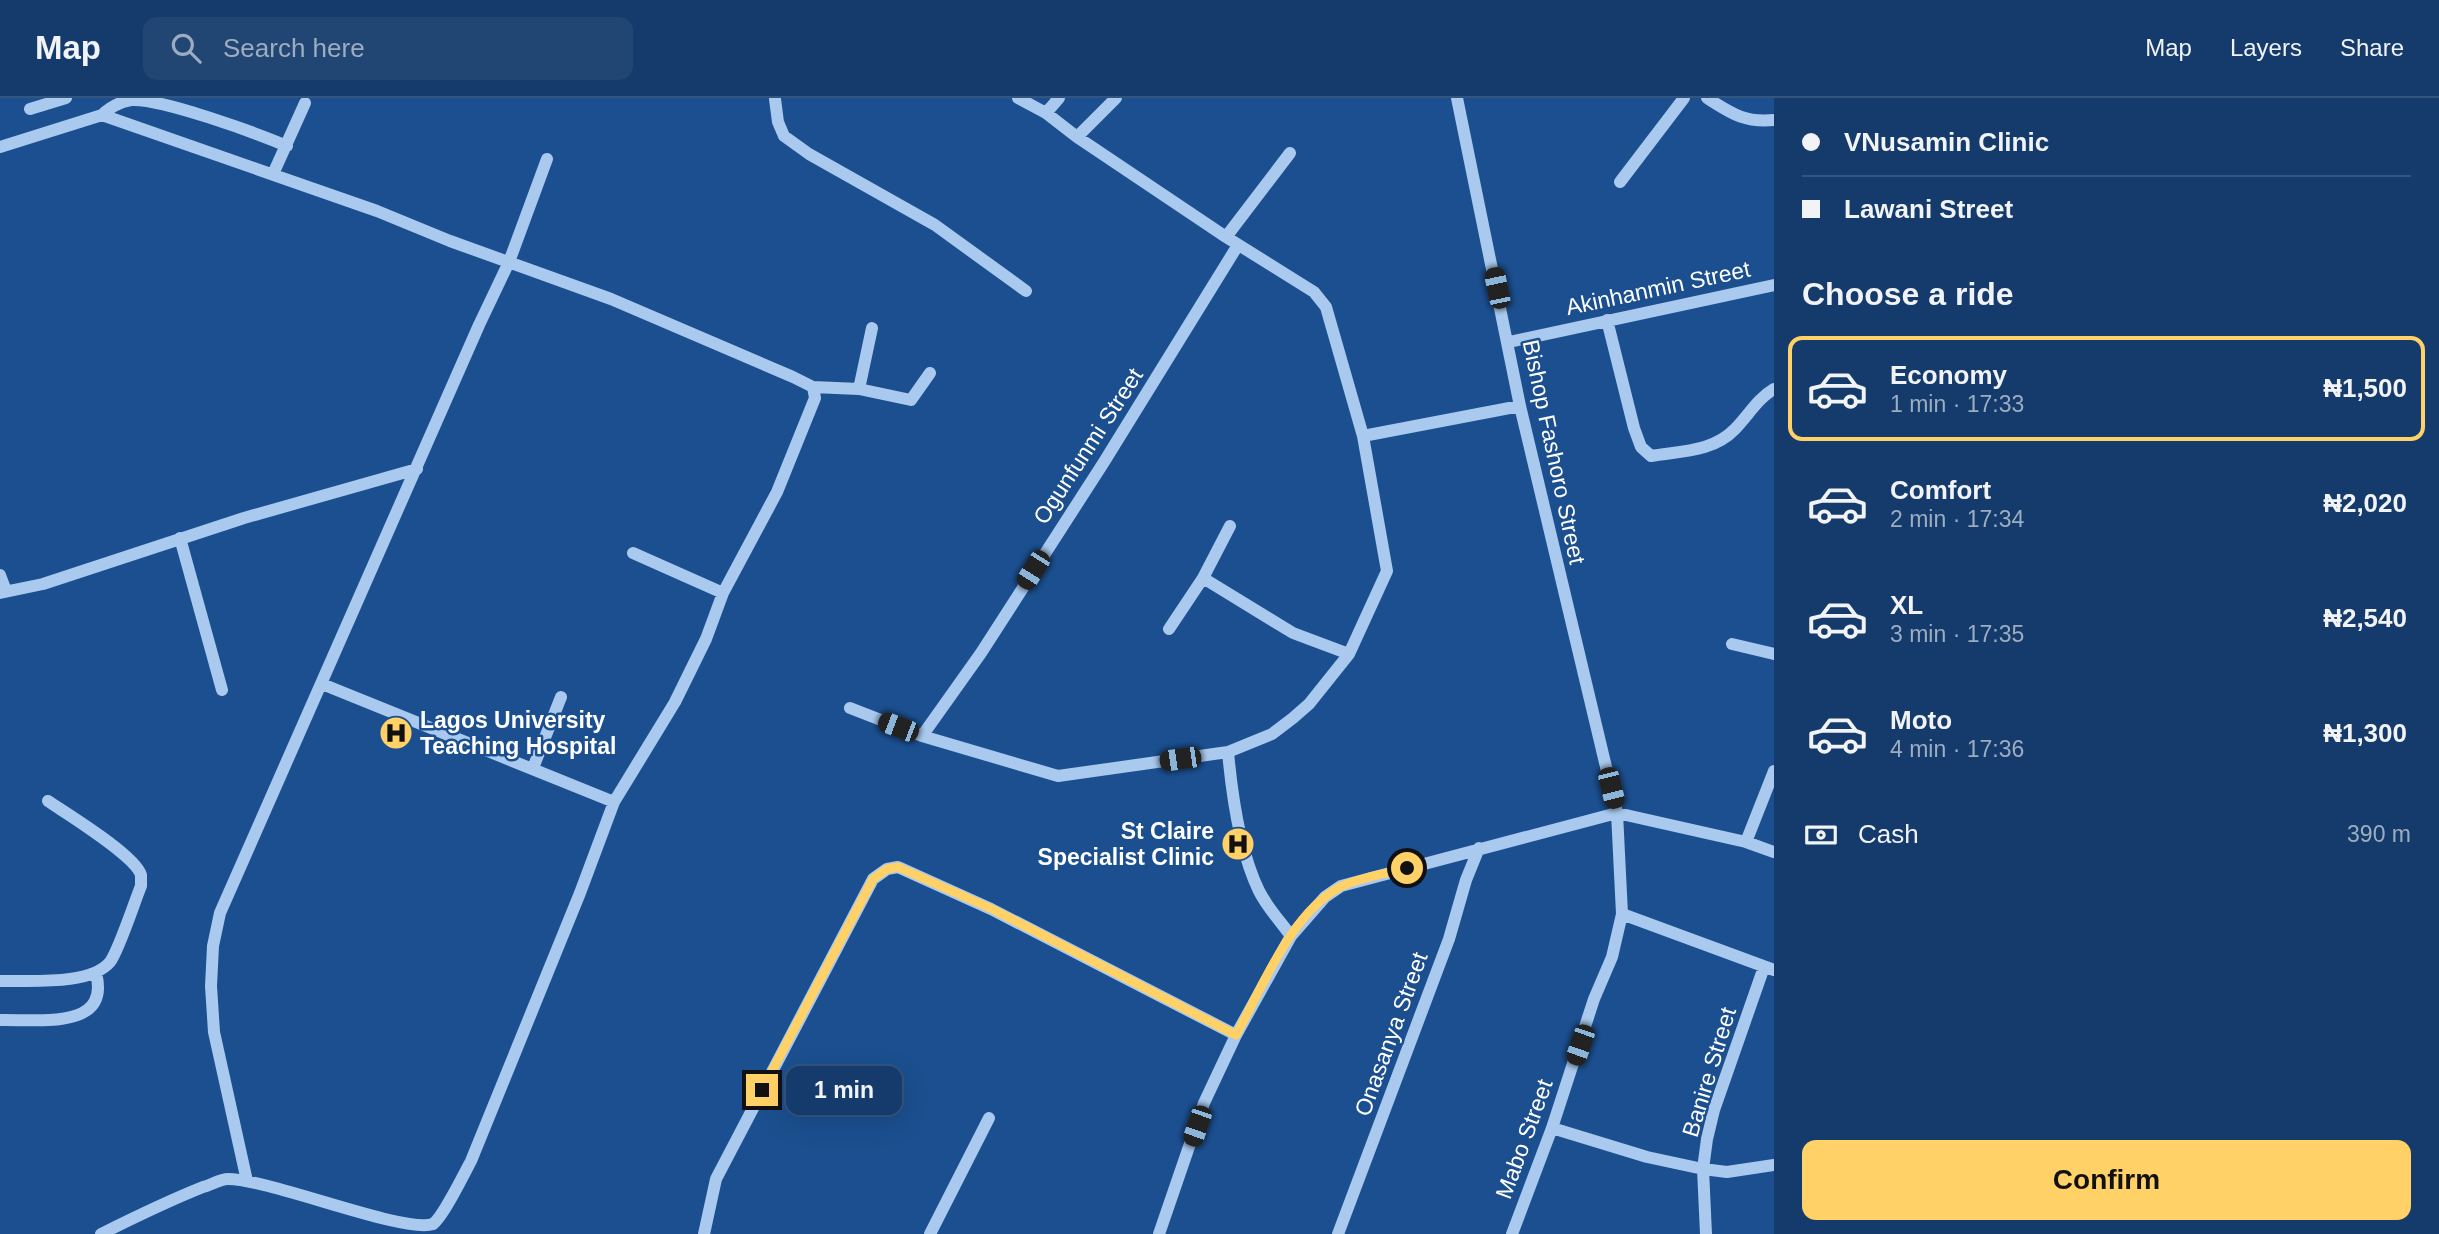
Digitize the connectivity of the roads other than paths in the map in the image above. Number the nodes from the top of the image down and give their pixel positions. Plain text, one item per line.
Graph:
1 (66, 98) edge
2 (773, 98) edge
3 (1018, 98) edge
4 (1059, 98) edge
5 (1116, 98) edge
6 (1457, 98) edge
7 (1684, 98) edge
8 (1707, 98) edge
9 (305, 103) dead end
10 (105, 107) edge
11 (30, 109) dead end
12 (1050, 116) junction
13 (1774, 120) edge
14 (1074, 134) junction
15 (287, 146) junction
16 (0, 147) edge
17 (1290, 153) dead end
18 (547, 159) dead end
19 (273, 174) junction
20 (1620, 182) dead end
21 (1226, 237) junction
22 (1238, 245) junction
23 (509, 262) junction
24 (1774, 285) edge
25 (1026, 290) dead end
26 (1606, 320) junction
27 (872, 328) dead end
28 (1509, 342) junction
29 (930, 373) dead end
30 (813, 387) junction
31 (859, 389) junction
32 (1774, 389) edge
33 (1520, 406) junction
34 (1363, 436) junction
35 (417, 469) junction
36 (1230, 526) dead end
37 (180, 538) junction
38 (633, 553) dead end
39 (0, 575) edge
40 (1203, 578) junction
41 (3, 592) edge
42 (723, 593) junction
43 (1169, 629) dead end
44 (1732, 644) dead end
45 (1349, 654) junction
46 (1774, 654) edge
47 (322, 684) junction
48 (222, 690) dead end
49 (561, 697) dead end
50 (850, 708) dead end
51 (922, 736) junction
52 (1228, 752) junction
53 (530, 767) junction
54 (1774, 771) edge
55 (48, 801) dead end
56 (614, 802) junction
57 (1617, 813) junction
58 (1746, 842) junction
59 (1479, 848) junction
60 (1774, 852) edge
61 (1622, 914) junction
62 (1291, 936) junction
63 (1769, 968) edge
64 (96, 973) junction
65 (0, 981) edge
66 (0, 1020) edge
67 (1236, 1035) junction
68 (989, 1118) dead end
69 (1552, 1128) junction
70 (1774, 1165) edge
71 (1703, 1169) junction
72 (247, 1181) junction
73 (102, 1234) edge
74 (704, 1234) edge
75 (930, 1234) edge
76 (1159, 1234) edge
77 (1338, 1234) edge
78 (1512, 1234) edge
79 (1706, 1234) edge

1 - 11 street
2 - 25 street
3 - 12 street
4 - 12 street
5 - 14 street
6 - 28 street, Bishop Fashoro Street
7 - 20 street
8 - 13 street
9 - 15 street
10 - 15 street
10 - 16 street
10 - 19 street
12 - 14 street
14 - 21 street
15 - 19 street
17 - 21 street
18 - 23 street
19 - 23 street
21 - 22 street
22 - 34 street
22 - 51 street, Ogunfunmi Street
23 - 30 street
23 - 35 street
24 - 26 street, Akinhanmin Street
26 - 28 street, Akinhanmin Street
26 - 32 street
27 - 31 street
28 - 33 street, Bishop Fashoro Street
29 - 31 street
30 - 31 street
30 - 42 street
33 - 34 street
33 - 57 street, Bishop Fashoro Street
34 - 45 street
35 - 37 street
35 - 47 street
36 - 40 street
37 - 41 street
37 - 48 street
38 - 42 street
39 - 41 street
40 - 43 street
40 - 45 street
42 - 56 street
44 - 46 street
45 - 52 street
47 - 53 street
47 - 72 street
49 - 53 street
50 - 51 street
51 - 52 street
52 - 62 street
53 - 56 street
54 - 58 street
55 - 64 street
56 - 72 street
57 - 58 street
57 - 59 street
57 - 61 street, Mabo Street
58 - 60 street
59 - 62 street
59 - 77 street, Onasanya Street
61 - 63 street
61 - 69 street, Mabo Street
62 - 67 street
63 - 71 street, Banire Street
64 - 65 street
64 - 66 street
67 - 74 street
67 - 76 street
68 - 75 street
69 - 71 street
69 - 78 street, Mabo Street
70 - 71 street
71 - 79 street, Banire Street
72 - 73 street

